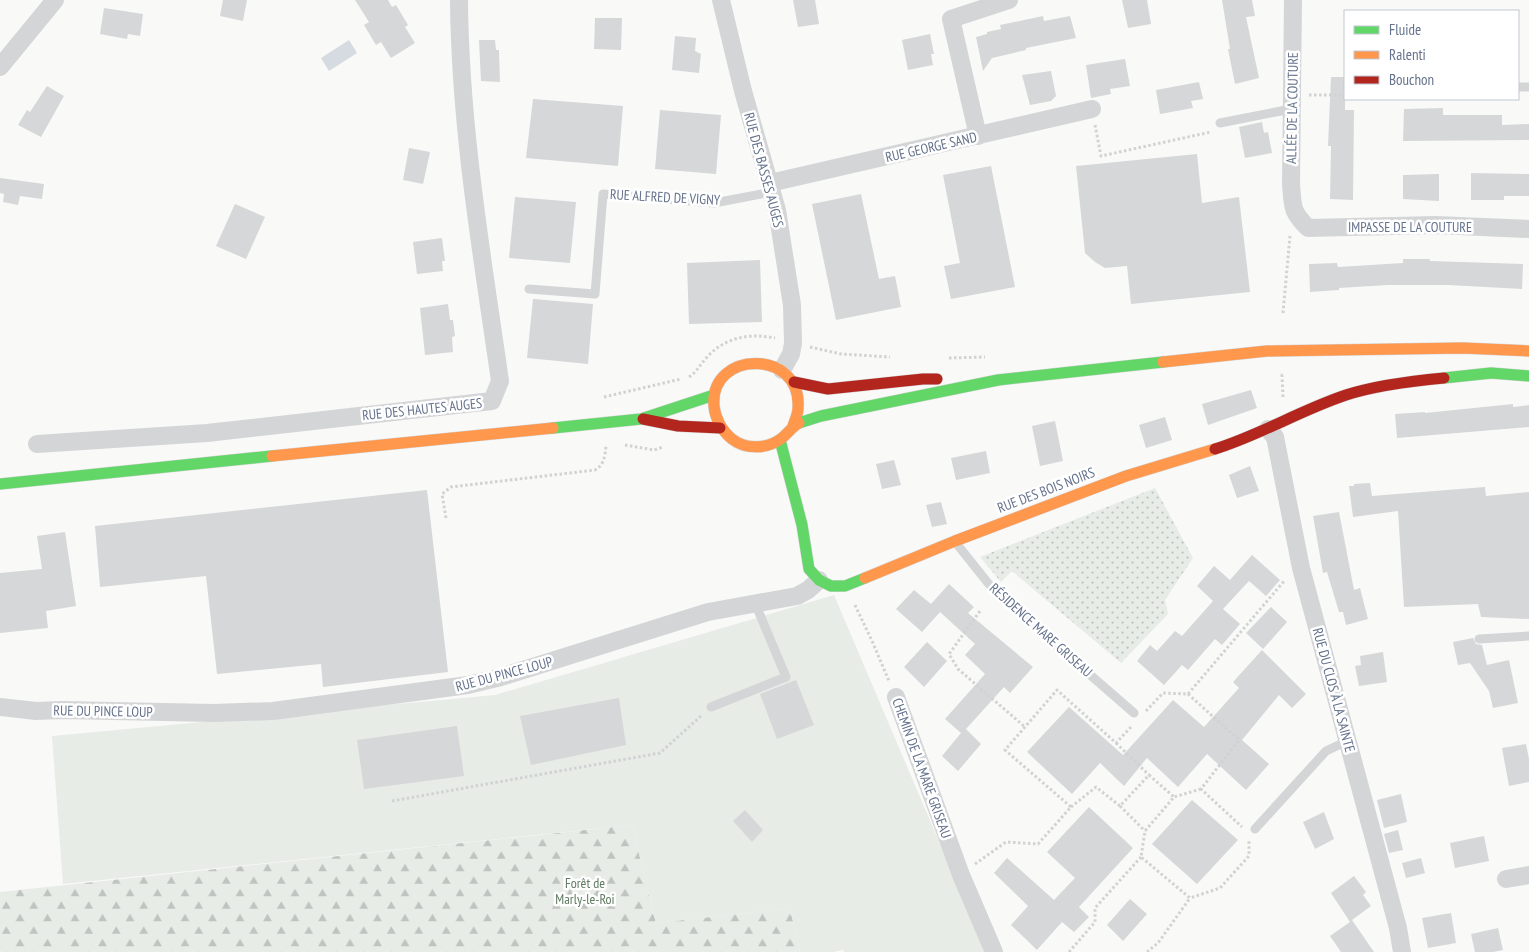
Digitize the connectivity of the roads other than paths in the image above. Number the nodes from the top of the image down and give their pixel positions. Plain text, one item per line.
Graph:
1 (55, 0) edge
2 (459, 0) edge
3 (721, 0) edge
4 (1009, 0) edge
5 (1293, 0) edge
6 (0, 67) edge
7 (1291, 102) junction
8 (1092, 109) road end
9 (1220, 123) road end
10 (978, 136) junction
11 (771, 187) junction
12 (1296, 216) joint
13 (1529, 229) edge
14 (529, 289) dead end
15 (1529, 351) edge
16 (788, 376) junction
17 (1529, 376) edge
18 (998, 380) junction
19 (714, 395) junction
20 (641, 419) junction
21 (793, 426) junction
22 (720, 428) junction
23 (1268, 429) junction
24 (780, 440) junction
25 (37, 444) dead end
26 (0, 484) edge
27 (955, 541) junction
28 (819, 580) junction
29 (755, 603) junction
30 (1529, 636) edge
31 (1479, 639) dead end
32 (896, 697) road end
33 (0, 706) edge
34 (711, 707) road end
35 (1134, 713) dead end
36 (1347, 741) junction
37 (1252, 832) road end
38 (1529, 875) edge
39 (1506, 879) dead end
40 (994, 952) edge
41 (1402, 952) edge

1 - 6 street
2 - 25 street, RUE DES HAUTES AUGES
3 - 11 street, RUE DES BASSES AUGES
4 - 10 street
5 - 7 street, ALLÉE DE LA COUTURE
7 - 9 lane
7 - 12 street, ALLÉE DE LA COUTURE
8 - 10 street, RUE GEORGE SAND
10 - 11 street, RUE GEORGE SAND
11 - 14 lane, RUE ALFRED DE VIGNY
11 - 16 street, RUE DES BASSES AUGES
12 - 13 street, IMPASSE DE LA COUTURE
15 - 18 main road
16 - 18 main road
16 - 19 main road
16 - 21 main road
17 - 23 main road, RUE DES BOIS NOIRS
18 - 21 main road
19 - 20 main road
19 - 22 main road
20 - 22 main road
20 - 26 main road
21 - 24 main road
22 - 24 main road
23 - 27 main road, RUE DES BOIS NOIRS
23 - 36 street, RUE DU CLOS À LA SAINTE
24 - 28 main road
27 - 28 main road, RUE DES BOIS NOIRS
27 - 35 lane, RÉSIDENCE MARE GRISEAU
28 - 29 street, RUE DU PINCE LOUP
29 - 33 street, RUE DU PINCE LOUP
29 - 34 lane
30 - 31 lane
32 - 40 street, CHEMIN DE LA MARE GRISEAU
36 - 37 lane
36 - 41 street, RUE DU CLOS À LA SAINTE
38 - 39 street

